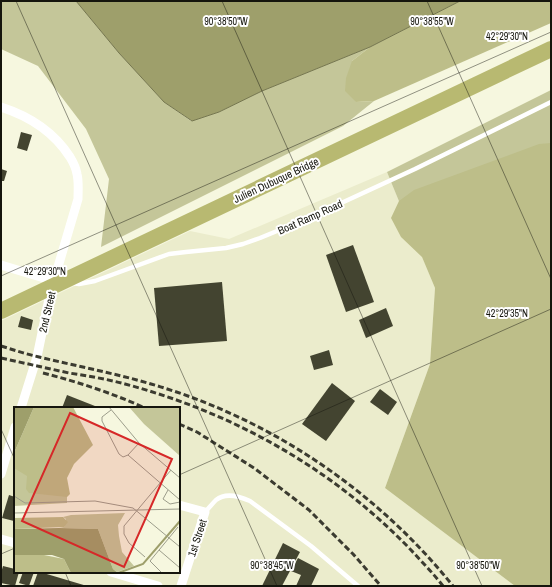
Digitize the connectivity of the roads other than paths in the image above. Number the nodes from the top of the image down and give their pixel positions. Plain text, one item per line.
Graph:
1 (551, 49) edge
2 (551, 102) edge
3 (1, 107) edge
4 (1, 265) edge
5 (54, 281) junction
6 (1, 312) edge
7 (21, 407) edge
8 (14, 431) edge
9 (8, 454) edge
10 (1, 474) edge
11 (180, 505) edge
12 (205, 512) junction
13 (1, 539) edge
14 (14, 543) edge
15 (114, 573) edge
16 (158, 586) edge
17 (181, 586) edge
18 (358, 586) edge

1 - 6 highway, Julien Dubuque Bridge
2 - 5 lane, Boat Ramp Road
3 - 5 street, 2nd Street
4 - 5 street
5 - 7 street, 2nd Street
8 - 9 street
9 - 10 street
11 - 12 street
12 - 17 street, 1st Street
12 - 18 lane
13 - 14 street
15 - 16 street

